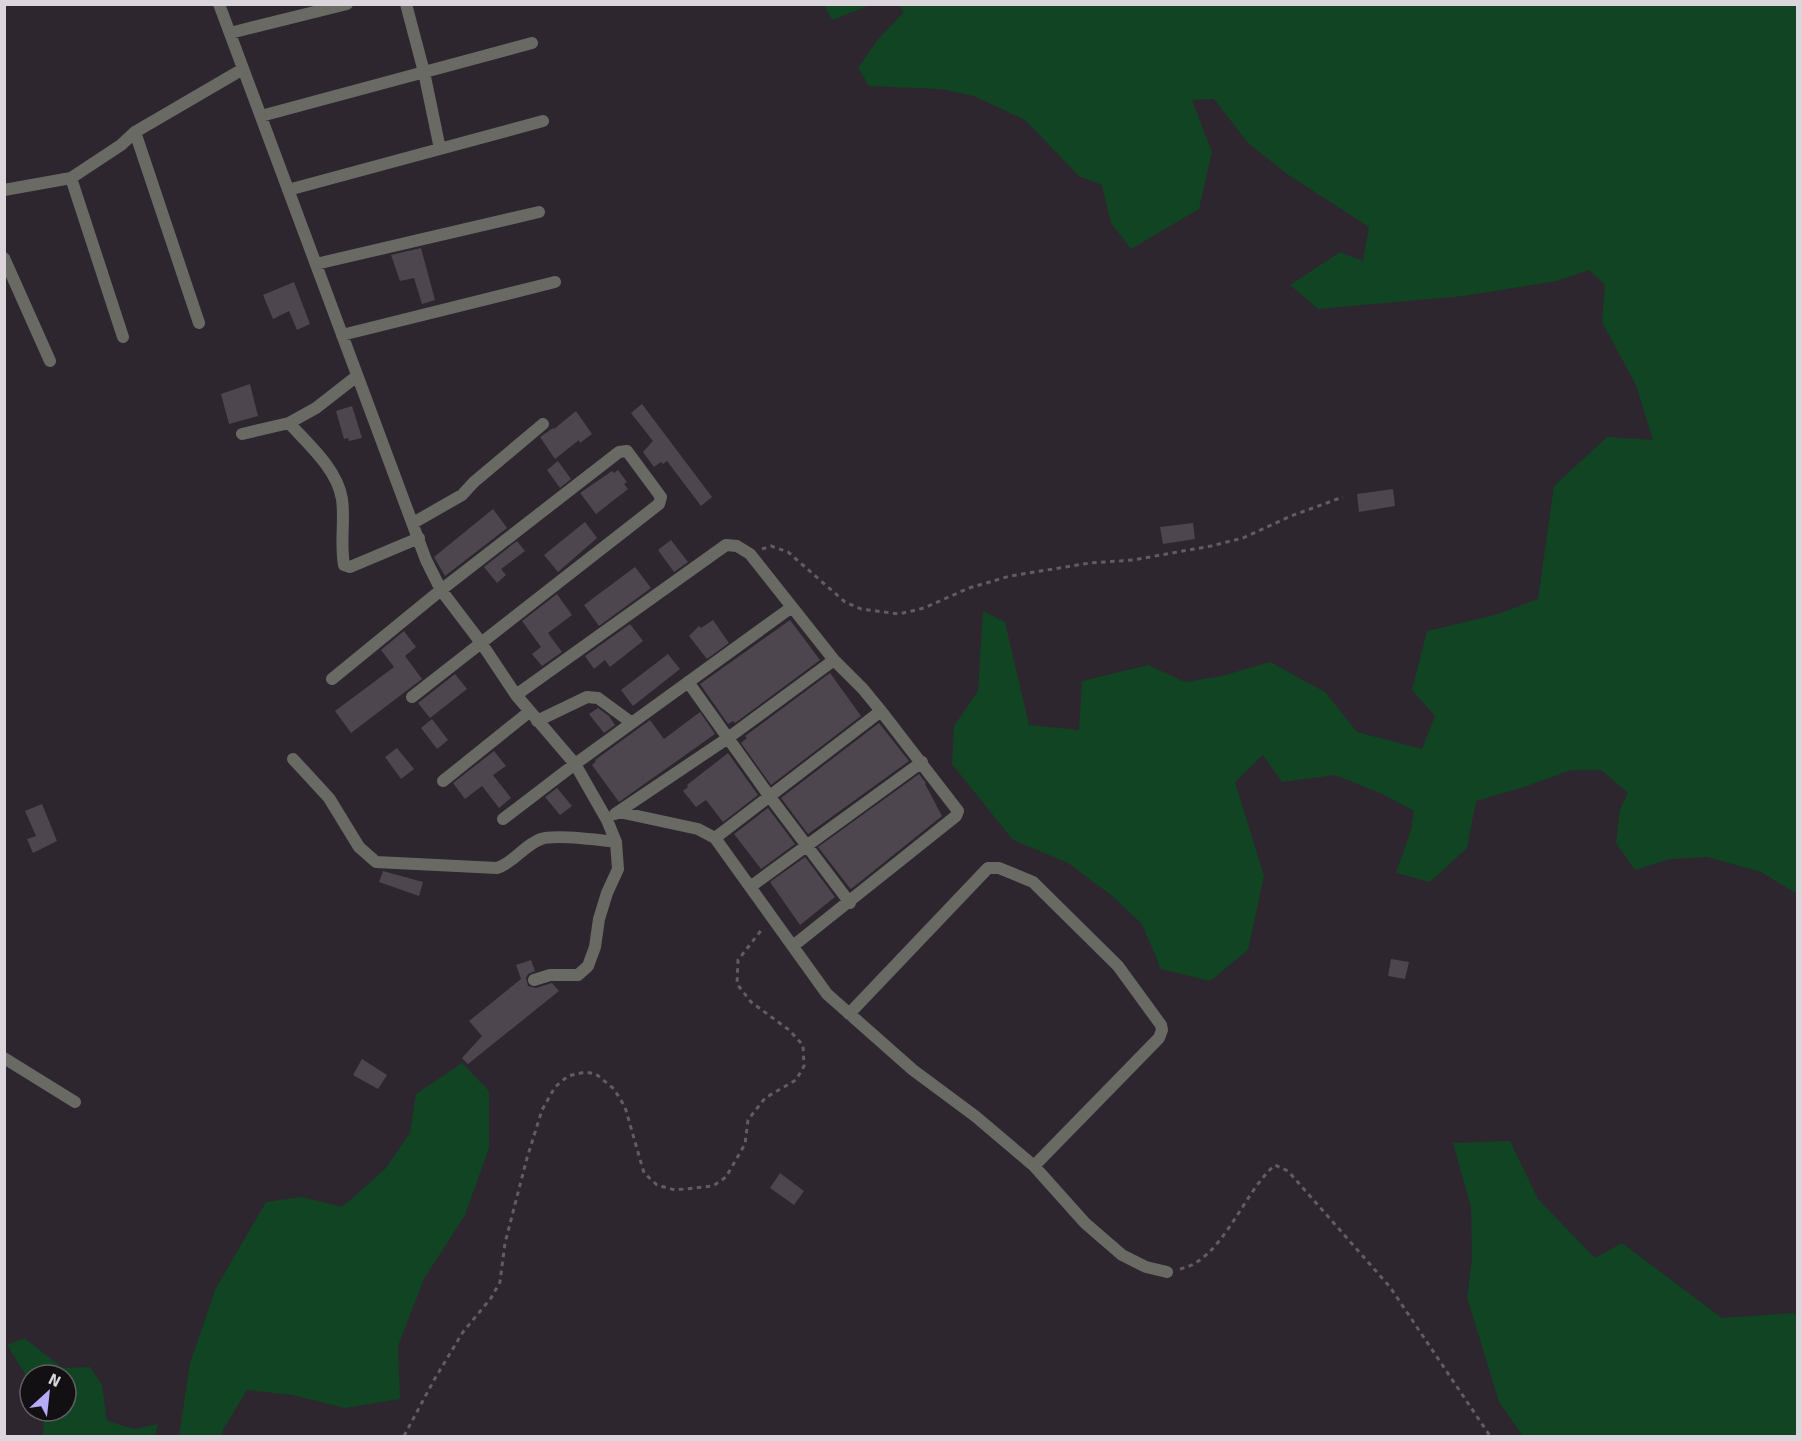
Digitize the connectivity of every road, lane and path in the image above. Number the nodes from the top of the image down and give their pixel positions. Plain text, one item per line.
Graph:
1 (219, 4) edge
2 (347, 4) edge
3 (406, 4) edge
4 (230, 33) junction
5 (532, 43) dead end
6 (243, 69) junction
7 (424, 72) junction
8 (261, 116) junction
9 (543, 121) dead end
10 (135, 132) junction
11 (440, 149) junction
12 (71, 178) junction
13 (4, 190) edge
14 (288, 190) junction
15 (539, 212) dead end
16 (4, 258) edge
17 (316, 264) junction
18 (555, 282) dead end
19 (199, 322) dead end
20 (342, 335) junction
21 (123, 338) dead end
22 (50, 360) dead end
23 (357, 376) junction
24 (289, 423) junction
25 (543, 424) dead end
26 (242, 434) dead end
27 (1343, 497) dead end
28 (413, 523) junction
29 (419, 538) junction
30 (750, 554) junction
31 (441, 590) junction
32 (792, 607) junction
33 (482, 644) junction
34 (834, 660) junction
35 (332, 679) dead end
36 (688, 682) junction
37 (516, 696) junction
38 (412, 697) dead end
39 (881, 711) junction
40 (533, 716) junction
41 (632, 723) junction
42 (728, 738) junction
43 (293, 759) dead end
44 (922, 762) junction
45 (575, 765) junction
46 (443, 781) dead end
47 (770, 797) junction
48 (619, 812) junction
49 (504, 819) dead end
50 (607, 820) junction
51 (715, 838) junction
52 (616, 842) junction
53 (807, 845) junction
54 (750, 887) junction
55 (850, 903) junction
56 (771, 917) junction
57 (793, 946) junction
58 (534, 980) dead end
59 (849, 1014) junction
60 (4, 1058) edge
61 (75, 1102) dead end
62 (1034, 1166) junction
63 (1167, 1272) joint
64 (404, 1437) edge
65 (1490, 1437) edge

1 - 4 street
2 - 4 street
3 - 7 street
4 - 6 street
5 - 7 street
6 - 8 street
6 - 10 street
7 - 8 street
7 - 11 street
8 - 14 street
9 - 11 street
10 - 12 street
10 - 19 street
11 - 14 street
12 - 13 street
12 - 21 street
14 - 17 street
15 - 17 street
16 - 22 street
17 - 20 street
18 - 20 street
20 - 23 street
23 - 24 street
23 - 28 street
24 - 26 street
24 - 29 street
25 - 28 street
27 - 30 path
28 - 29 street
29 - 31 street
30 - 32 street
30 - 37 street
31 - 33 street
31 - 33 street
31 - 35 street
32 - 34 street
32 - 36 street
33 - 37 street
33 - 38 street
34 - 39 street
34 - 42 street
36 - 41 street
36 - 42 street
37 - 40 street
39 - 44 street
39 - 47 street
40 - 41 street
40 - 45 street
40 - 46 street
41 - 45 street
42 - 47 street
42 - 48 street
43 - 52 street
44 - 53 street
44 - 55 street
45 - 49 street
45 - 50 street
47 - 51 street
47 - 53 street
48 - 50 street
48 - 51 street
50 - 52 street
51 - 54 street
52 - 58 street
53 - 54 street
53 - 55 street
54 - 56 street
55 - 57 street
56 - 57 street
56 - 64 path
57 - 59 street
59 - 62 street
59 - 62 street
60 - 61 street
62 - 63 street
63 - 65 path

